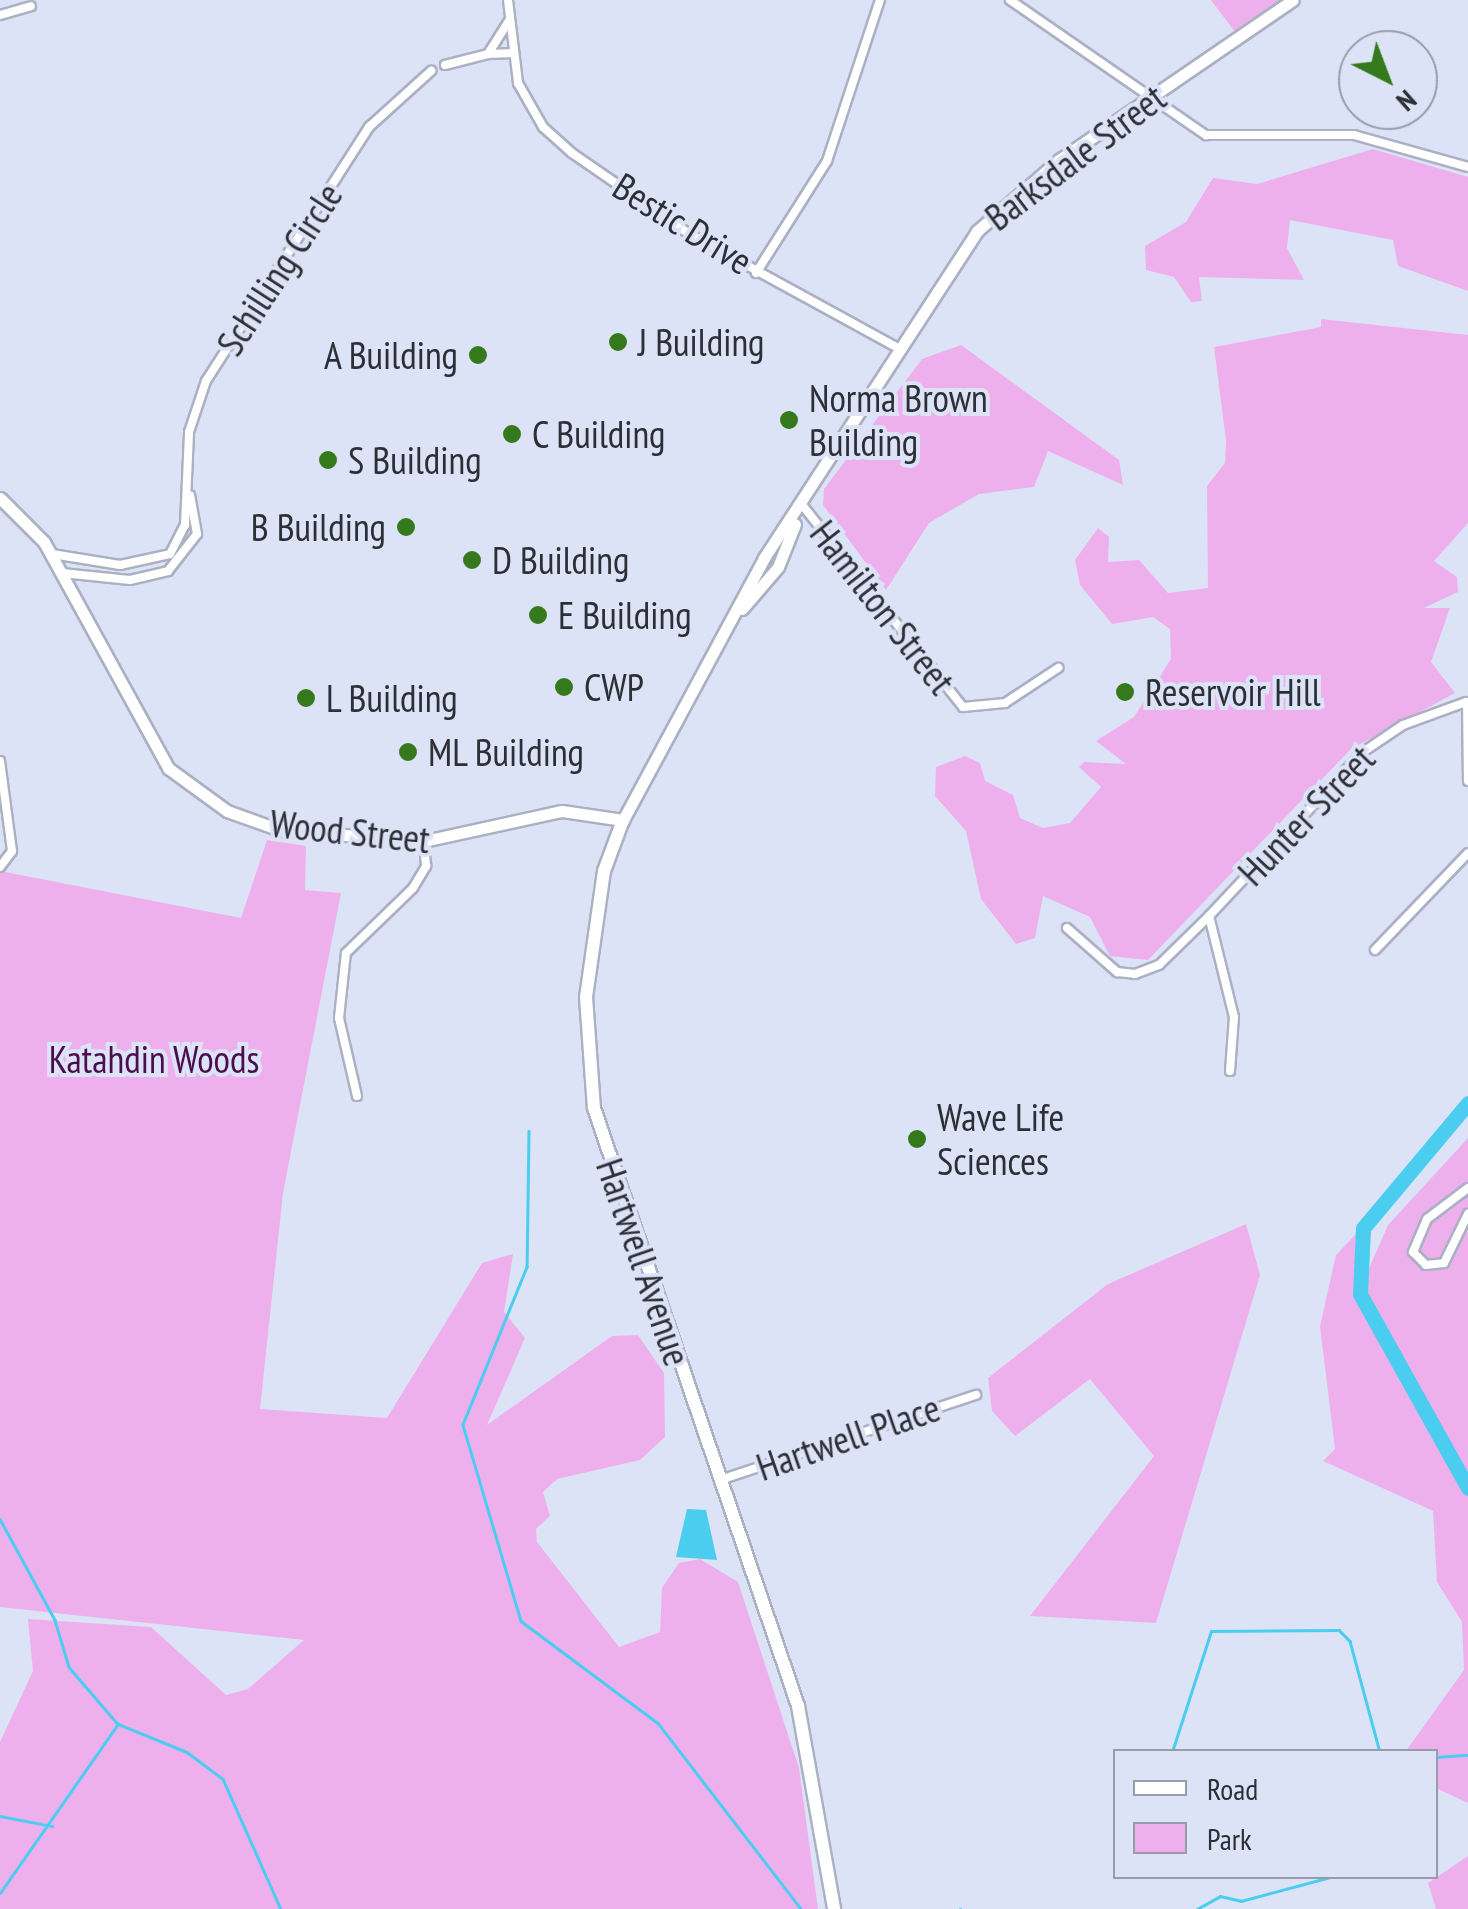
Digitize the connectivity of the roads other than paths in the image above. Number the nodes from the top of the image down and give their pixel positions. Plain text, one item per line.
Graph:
1 (508, 0) edge
2 (880, 0) edge
3 (1010, 0) edge
4 (1293, 0) edge
5 (31, 6) dead end
6 (0, 15) edge
7 (510, 19) junction
8 (488, 54) junction
9 (514, 54) junction
10 (444, 66) dead end
11 (431, 71) dead end
12 (1150, 98) junction
13 (1468, 168) edge
14 (756, 273) junction
15 (900, 349) junction
16 (190, 496) junction
17 (2, 502) edge
18 (803, 506) junction
19 (52, 554) junction
20 (764, 558) joint
21 (778, 567) joint
22 (62, 573) junction
23 (728, 626) junction
24 (1058, 668) dead end
25 (1467, 700) edge
26 (0, 761) edge
27 (1468, 781) edge
28 (624, 820) junction
29 (2, 836) edge
30 (424, 840) junction
31 (1468, 852) edge
32 (0, 868) edge
33 (1208, 916) junction
34 (1067, 928) dead end
35 (1374, 950) dead end
36 (1230, 1071) dead end
37 (357, 1096) dead end
38 (1468, 1188) edge
39 (1468, 1214) edge
40 (976, 1395) dead end
41 (720, 1480) junction
42 (834, 1909) edge

1 - 7 street, Bestic Drive
2 - 14 street
3 - 12 street
4 - 12 street, Barksdale Street
5 - 6 street
7 - 8 street
7 - 9 street, Bestic Drive
8 - 9 street
8 - 10 street
9 - 14 street, Bestic Drive
11 - 16 street, Schilling Circle
12 - 13 street
12 - 15 street, Barksdale Street
14 - 15 street, Bestic Drive
15 - 18 street, Barksdale Street
16 - 19 street, Schilling Circle
16 - 22 street, Schilling Circle
17 - 19 street, Wood Street
18 - 20 street, Barksdale Street
18 - 21 street, Barksdale Street
18 - 24 street, Hamilton Street
19 - 22 street, Wood Street
20 - 23 street, Hartwell Avenue
21 - 23 street, Hartwell Avenue
22 - 30 street, Wood Street
23 - 28 street, Hartwell Avenue
25 - 27 street
25 - 33 street, Hunter Street
26 - 29 street
28 - 30 street, Wood Street
28 - 41 main road, Hartwell Avenue
29 - 32 street
30 - 37 street
31 - 35 street
33 - 34 street, Hunter Street
33 - 36 street, Hunter Street
38 - 39 street
40 - 41 street, Hartwell Place
41 - 42 main road, Hartwell Avenue

